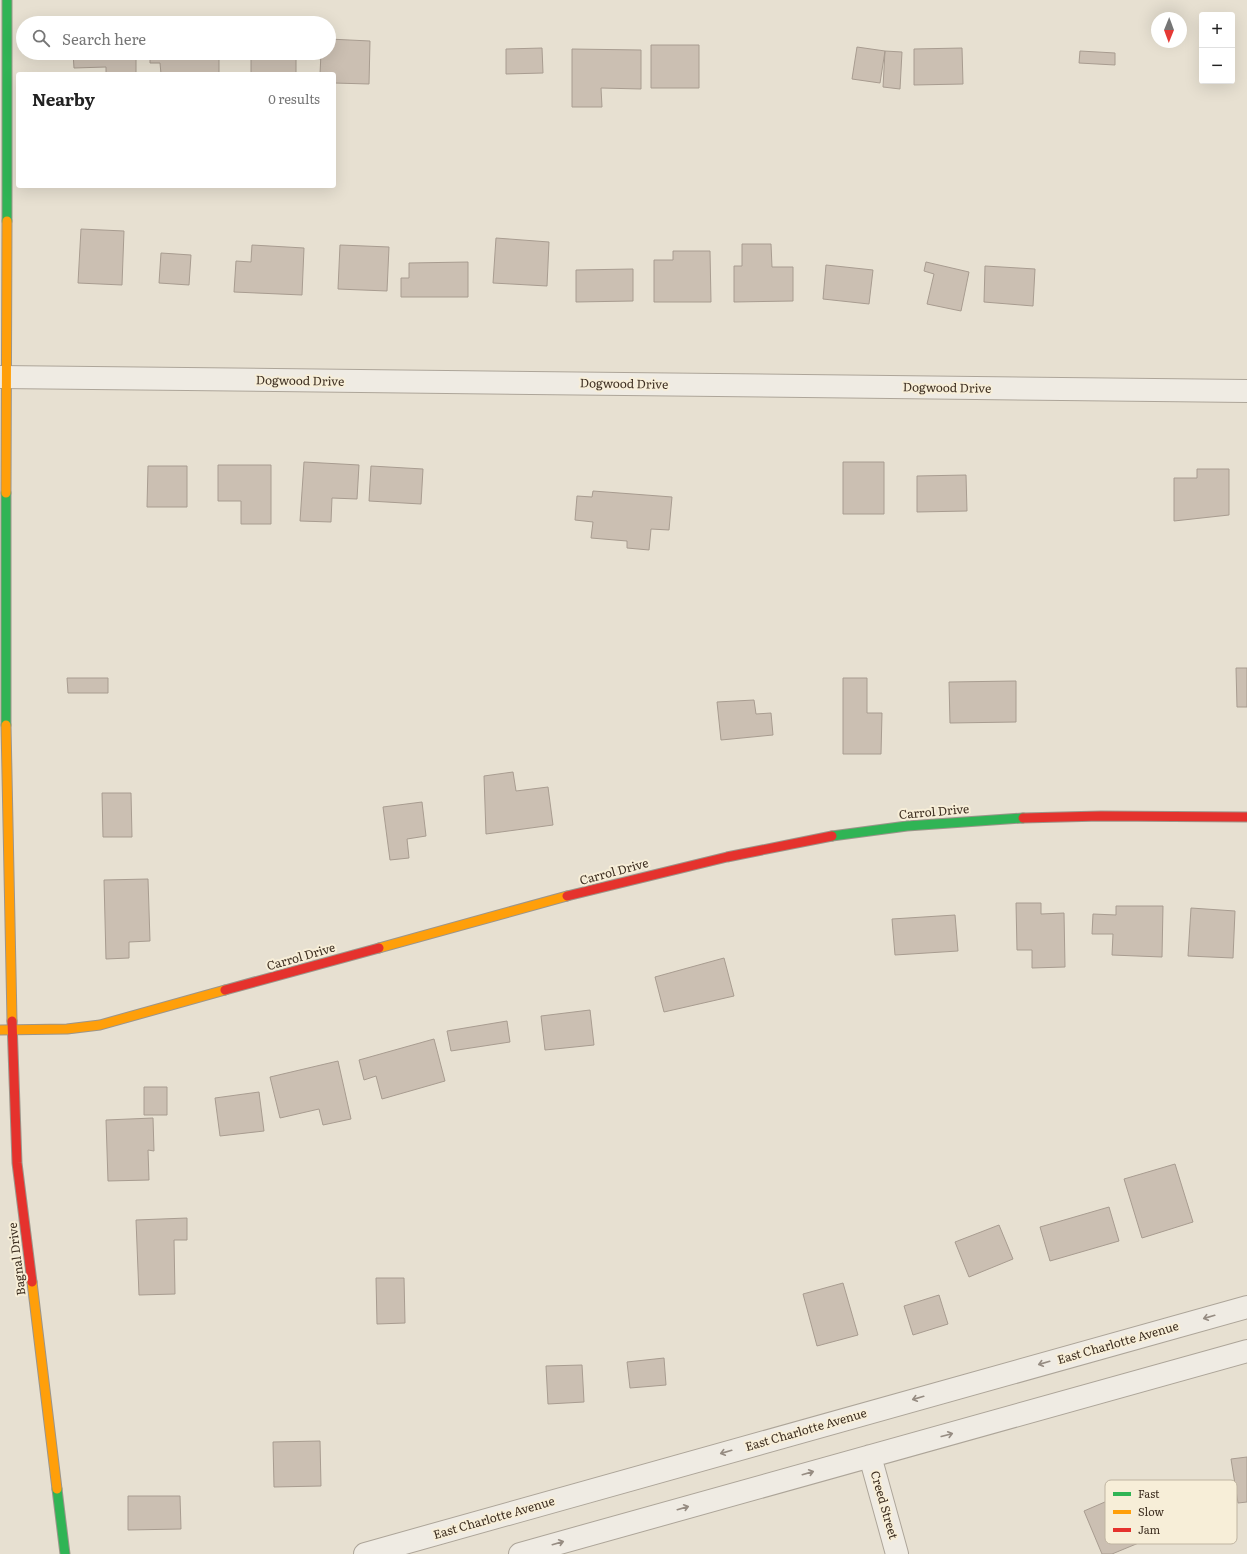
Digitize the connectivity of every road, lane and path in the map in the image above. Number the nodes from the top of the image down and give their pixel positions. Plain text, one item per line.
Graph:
1 (6, 0) edge
2 (3, 377) edge
3 (1247, 391) edge
4 (1247, 817) edge
5 (0, 1030) edge
6 (12, 1030) junction
7 (1247, 1307) edge
8 (1247, 1351) edge
9 (870, 1456) junction
10 (65, 1554) edge
11 (365, 1554) edge
12 (520, 1554) edge
13 (898, 1554) edge

1 - 2 street, Bagnal Drive
2 - 3 street, Dogwood Drive
2 - 6 street, Bagnal Drive
4 - 6 street, Carrol Drive
5 - 6 street, Carrol Drive
6 - 10 street, Bagnal Drive
7 -> 11 street, East Charlotte Avenue
9 -> 8 street
12 -> 9 street
9 - 13 street, Creed Street

